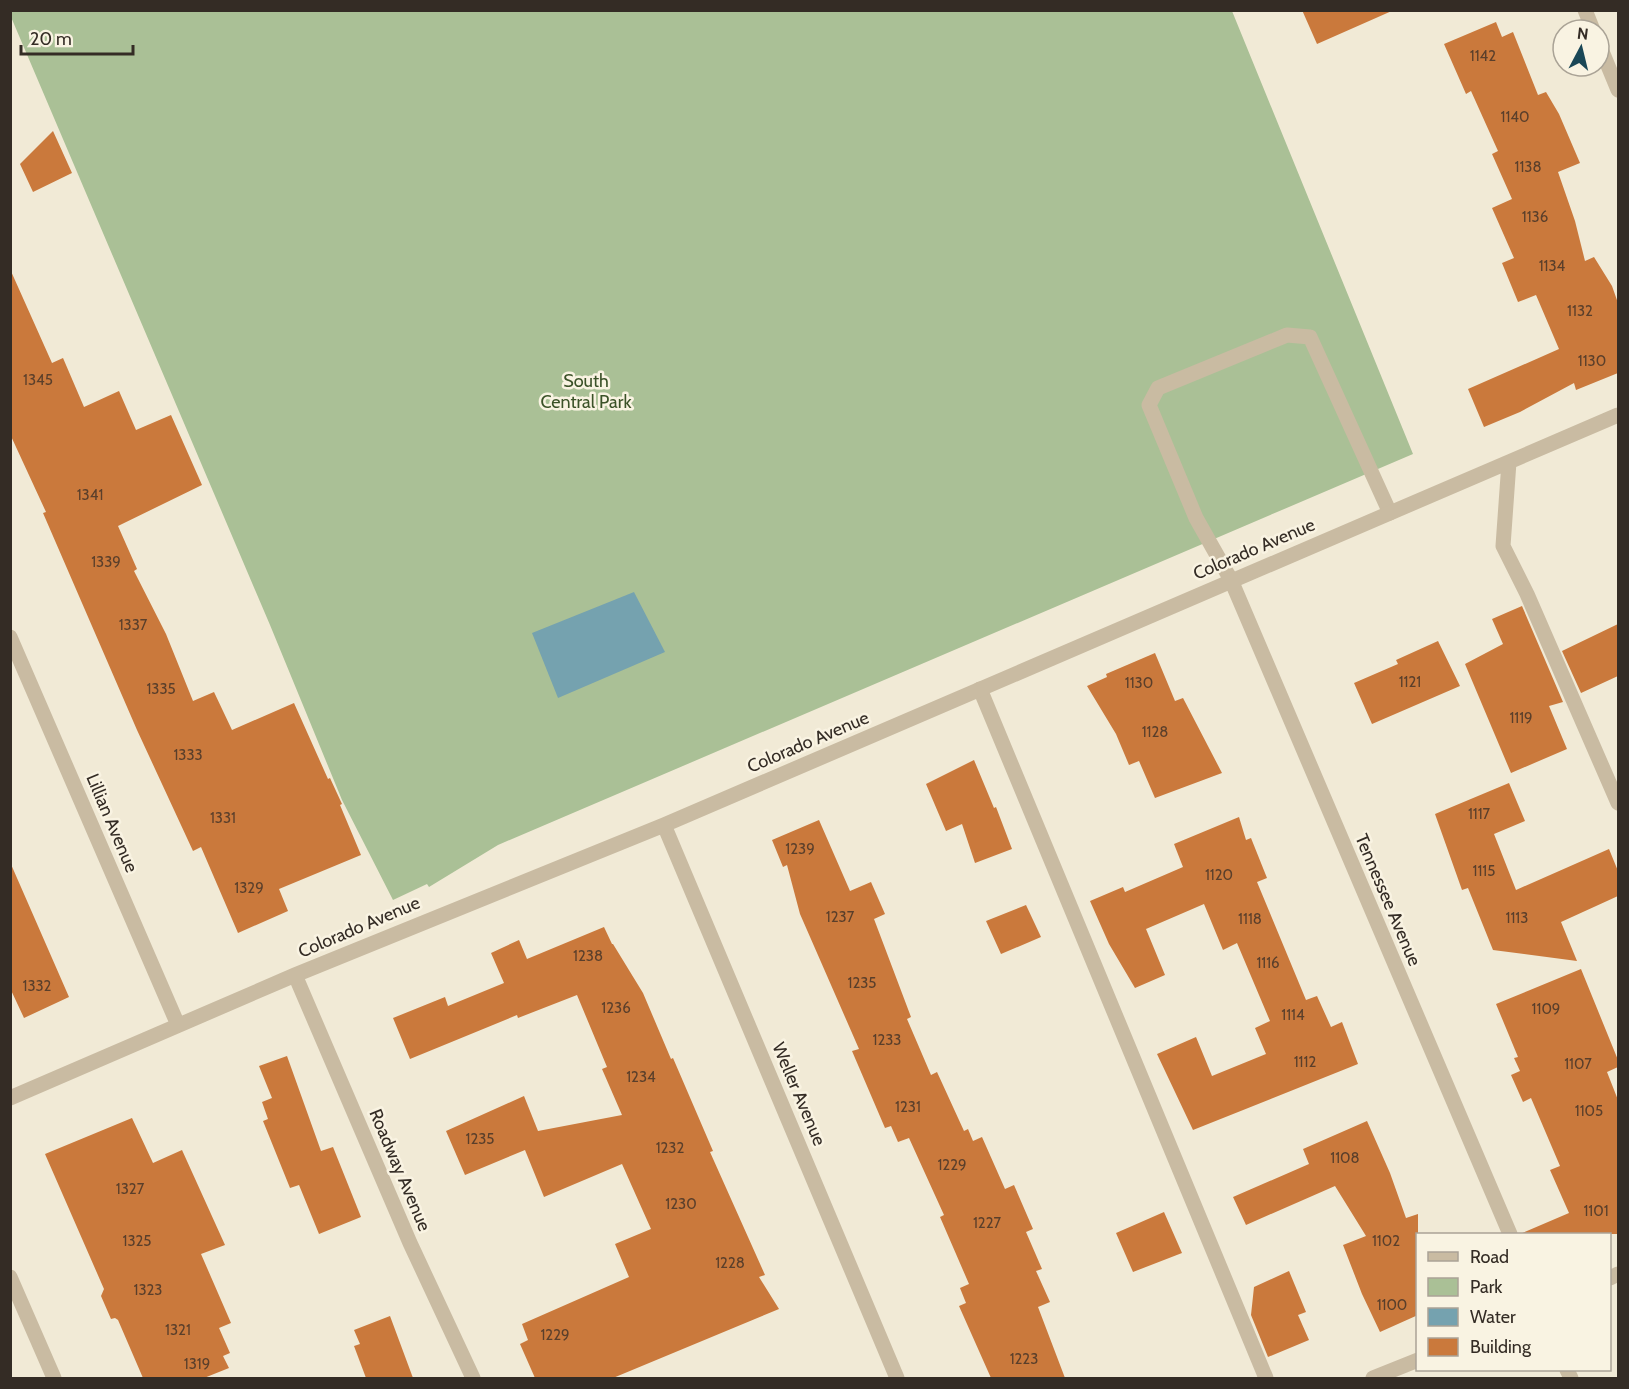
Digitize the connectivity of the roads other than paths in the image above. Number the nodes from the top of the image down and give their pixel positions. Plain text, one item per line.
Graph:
1 (1611, 73) edge
2 (1618, 90) edge
3 (1618, 415) edge
4 (1509, 462) junction
5 (1390, 513) junction
6 (1231, 580) junction
7 (10, 637) edge
8 (980, 688) junction
9 (1618, 803) edge
10 (664, 825) junction
11 (295, 975) junction
12 (178, 1025) junction
13 (10, 1098) edge
14 (1510, 1233) edge
15 (10, 1277) edge
16 (1416, 1360) edge
17 (54, 1378) edge
18 (473, 1378) edge
19 (897, 1378) edge
20 (1266, 1378) edge
21 (1373, 1378) edge

1 - 2 street
3 - 4 street, Colorado Avenue
4 - 5 street, Colorado Avenue
4 - 9 street
5 - 6 street, Colorado Avenue
5 - 6 street, Tennessee Avenue
6 - 8 street, Colorado Avenue
6 - 14 street, Tennessee Avenue
7 - 12 street, Lillian Avenue
8 - 10 street, Colorado Avenue
8 - 20 street
10 - 11 street, Colorado Avenue
10 - 19 street, Weller Avenue
11 - 12 street, Colorado Avenue
11 - 18 street, Roadway Avenue
12 - 13 street, Colorado Avenue
15 - 17 street
16 - 21 street

